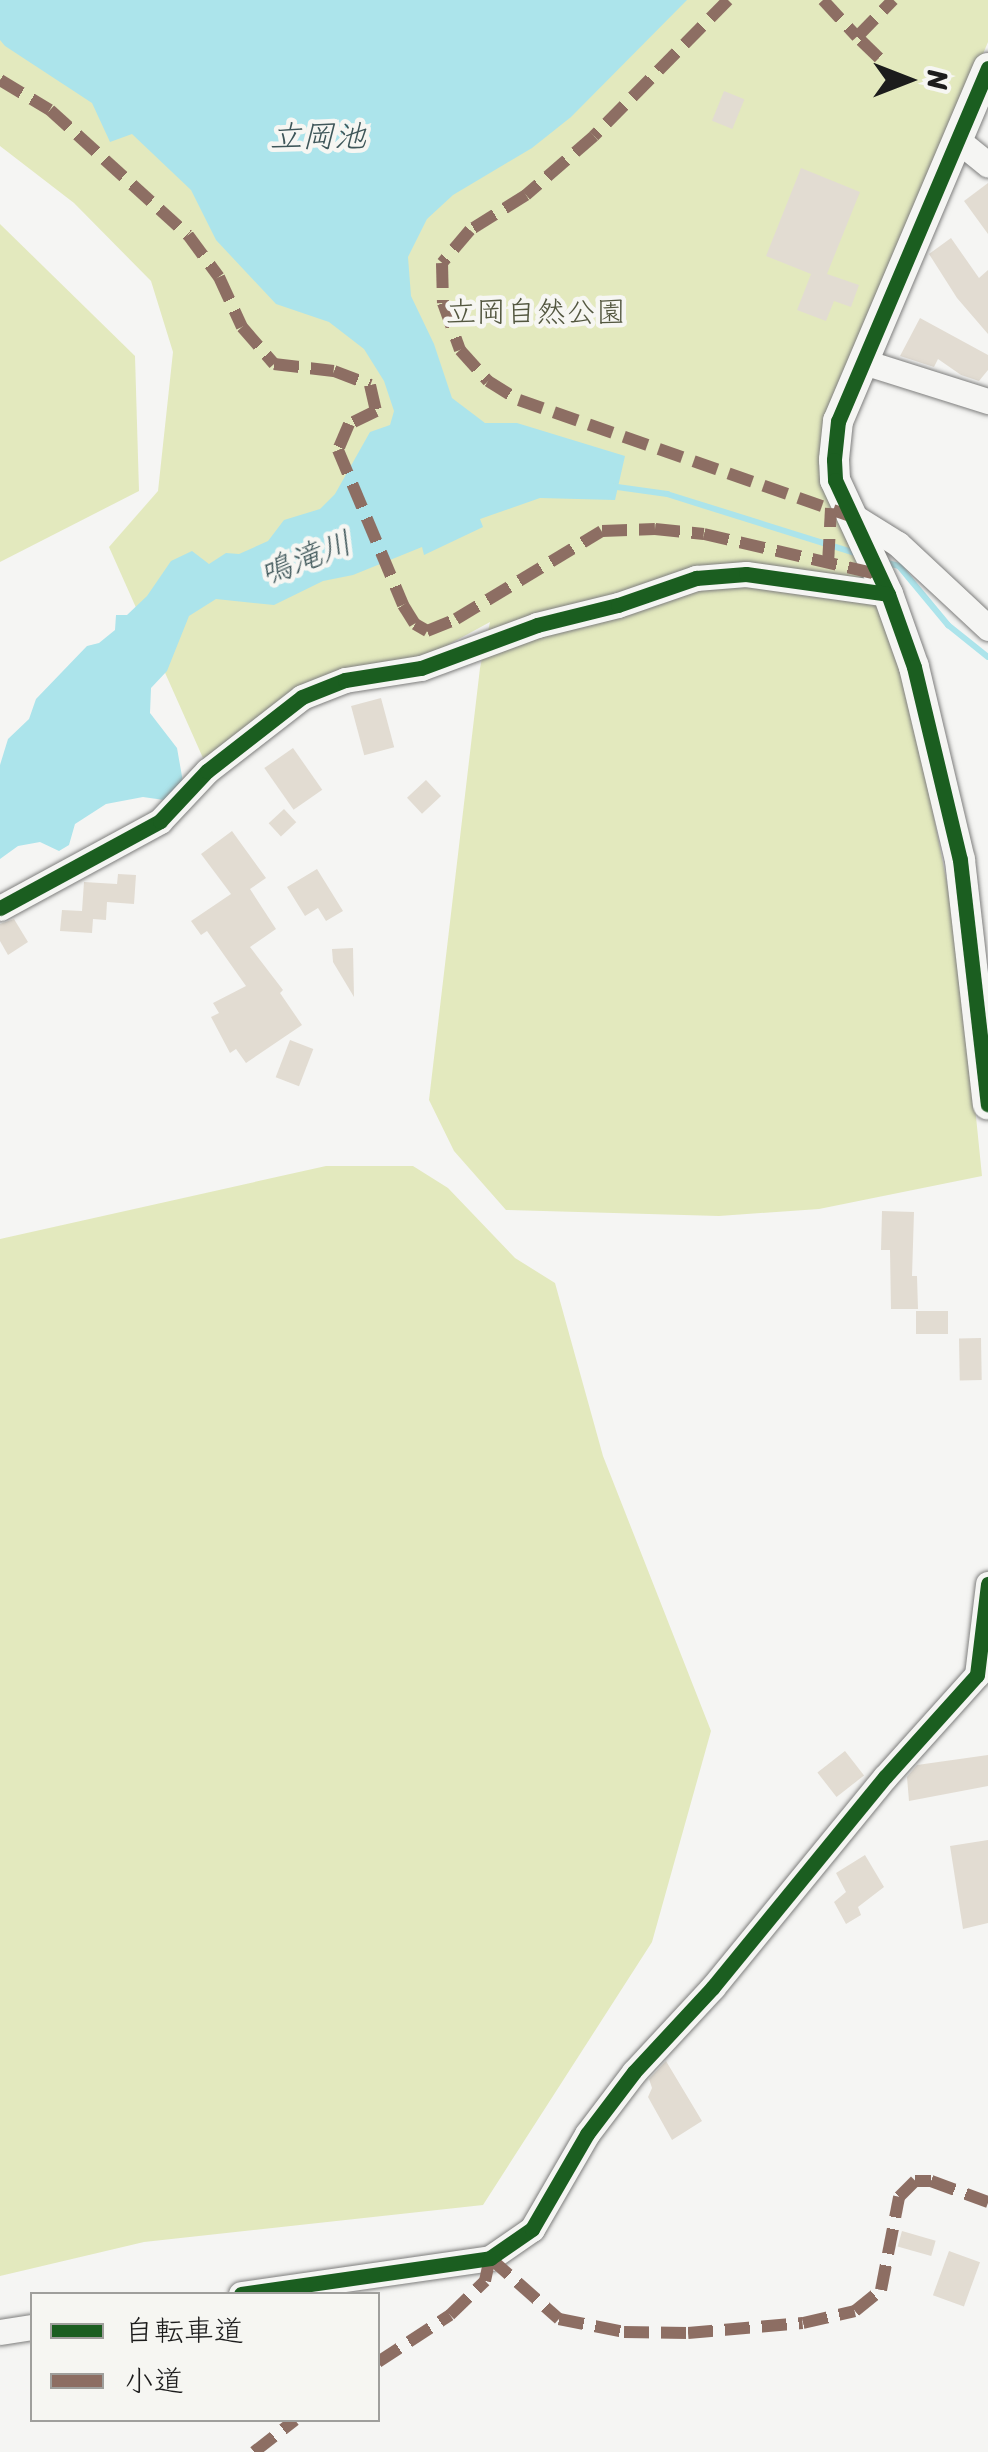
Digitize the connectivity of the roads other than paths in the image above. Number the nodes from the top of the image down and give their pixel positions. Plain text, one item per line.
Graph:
1 (988, 68) edge
2 (960, 142) junction
3 (988, 165) edge
4 (864, 362) junction
5 (988, 401) edge
6 (854, 516) junction
7 (883, 584) junction
8 (988, 628) edge
9 (0, 908) edge
10 (988, 1104) edge
11 (988, 1584) edge
12 (255, 2292) edge
13 (30, 2327) edge
14 (0, 2332) edge

1 - 2 street
2 - 3 street
2 - 4 street
4 - 5 street
4 - 6 street
6 - 7 street
6 - 8 street
7 - 9 street
7 - 10 street
11 - 12 street
13 - 14 street

